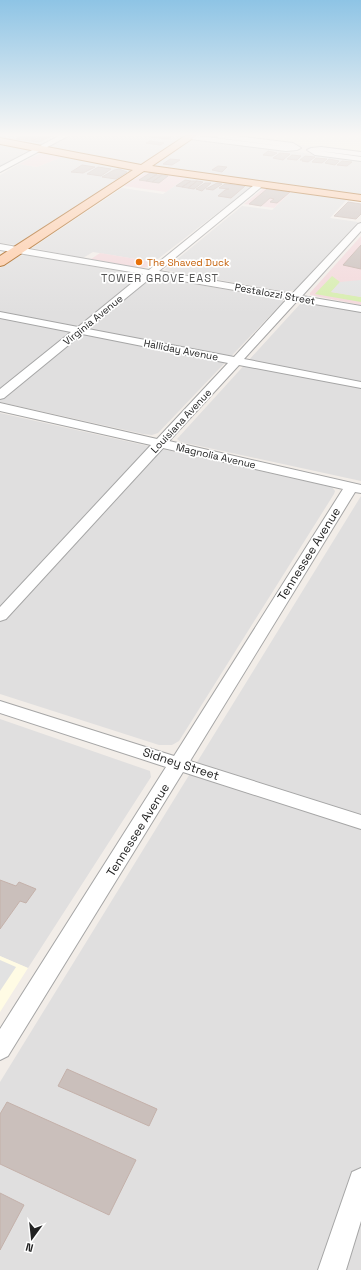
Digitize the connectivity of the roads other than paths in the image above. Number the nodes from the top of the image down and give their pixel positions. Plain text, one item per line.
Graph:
1 (101, 195) edge
2 (247, 195) edge
3 (341, 195) edge
4 (361, 198) edge
5 (361, 226) edge
6 (0, 247) edge
7 (18, 250) junction
8 (0, 262) edge
9 (152, 272) junction
10 (295, 297) junction
11 (361, 309) edge
12 (0, 315) edge
13 (80, 330) junction
14 (236, 360) junction
15 (361, 384) edge
16 (0, 394) edge
17 (0, 407) edge
18 (160, 444) junction
19 (356, 488) edge
20 (0, 616) edge
21 (0, 707) edge
22 (179, 764) junction
23 (361, 822) edge
24 (0, 1049) edge
25 (361, 1181) edge
26 (332, 1270) edge

1 - 7 main road
2 - 9 street, Virginia Avenue
3 - 4 main road
5 - 10 street, Louisiana Avenue
6 - 7 street, Pestalozzi Street
7 - 8 main road
7 - 9 street, Pestalozzi Street
9 - 10 street, Pestalozzi Street
9 - 13 street, Virginia Avenue
10 - 11 street, Pestalozzi Street
10 - 14 street, Louisiana Avenue
12 - 13 street, Halliday Avenue
13 - 14 street, Halliday Avenue
13 - 16 street, Virginia Avenue
14 - 15 street, Halliday Avenue
14 - 18 street, Louisiana Avenue
17 - 18 street, Magnolia Avenue
18 - 19 street, Magnolia Avenue
18 - 20 street, Louisiana Avenue
19 - 22 street, Tennessee Avenue
21 - 22 street, Sidney Street
22 - 23 street, Sidney Street
22 - 24 street, Tennessee Avenue
25 - 26 street

